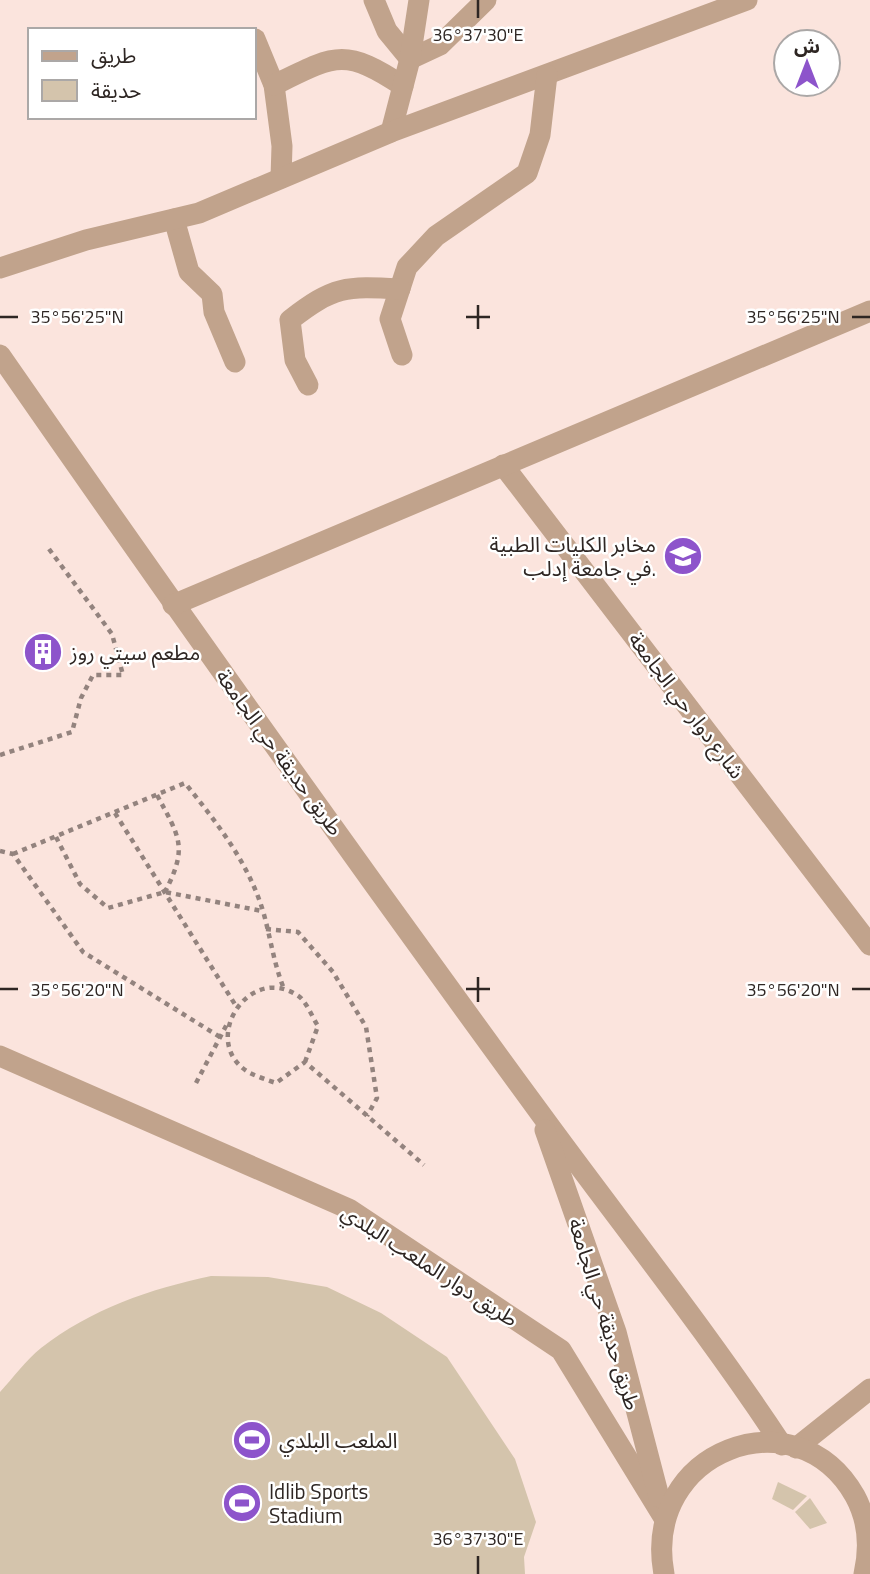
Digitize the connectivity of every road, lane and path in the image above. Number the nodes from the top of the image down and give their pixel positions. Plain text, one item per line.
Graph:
1 (374, 0) edge
2 (419, 0) edge
3 (486, 0) edge
4 (747, 0) edge
5 (256, 41) edge
6 (410, 59) junction
7 (547, 75) junction
8 (274, 85) junction
9 (403, 86) junction
10 (391, 132) junction
11 (281, 178) junction
12 (174, 219) junction
13 (0, 268) edge
14 (400, 289) junction
15 (870, 311) edge
16 (0, 355) edge
17 (401, 355) dead end
18 (235, 362) dead end
19 (308, 385) dead end
20 (503, 465) junction
21 (49, 549) dead end
22 (173, 605) junction
23 (0, 755) edge
24 (157, 795) junction
25 (115, 813) junction
26 (55, 837) junction
27 (0, 851) edge
28 (13, 854) junction
29 (164, 892) junction
30 (262, 911) junction
31 (266, 929) junction
32 (870, 945) edge
33 (284, 989) junction
34 (236, 1006) junction
35 (228, 1023) junction
36 (220, 1037) junction
37 (0, 1056) edge
38 (305, 1062) junction
39 (196, 1083) dead end
40 (539, 1112) junction
41 (367, 1116) junction
42 (424, 1164) dead end
43 (870, 1389) edge
44 (789, 1446) junction
45 (860, 1494) edge
46 (664, 1518) junction
47 (664, 1574) edge
48 (864, 1574) edge

1 - 6 street
2 - 6 street
3 - 6 street
4 - 7 street
5 - 8 street
6 - 9 street
7 - 10 street
7 - 14 street
8 - 9 street
8 - 11 street
9 - 10 street
10 - 11 street
11 - 12 street
12 - 13 street
12 - 18 street
14 - 17 street
14 - 19 street
15 - 20 street
16 - 22 street, طريق حديقة حي الجامعة
20 - 22 street
20 - 32 street, شارع دوار حي الجامعة
21 - 23 path
22 - 40 street, طريق حديقة حي الجامعة
24 - 25 path
24 - 29 path
24 - 30 path
25 - 26 path
25 - 29 path
26 - 28 path
26 - 29 path
27 - 28 path
28 - 36 path
29 - 30 path
29 - 34 path
30 - 31 path
31 - 33 path
31 - 41 path
33 - 34 path
33 - 38 path
34 - 35 path
35 - 36 path
35 - 38 path
36 - 39 path
37 - 46 street, طريق دوار الملعب البلدي
38 - 41 path
40 - 44 street, طريق حديقة حي الجامعة
40 - 46 street, طريق حديقة حي الجامعة
41 - 42 path
43 - 44 street
44 - 45 street
44 - 46 street
45 - 48 street
46 - 47 street

